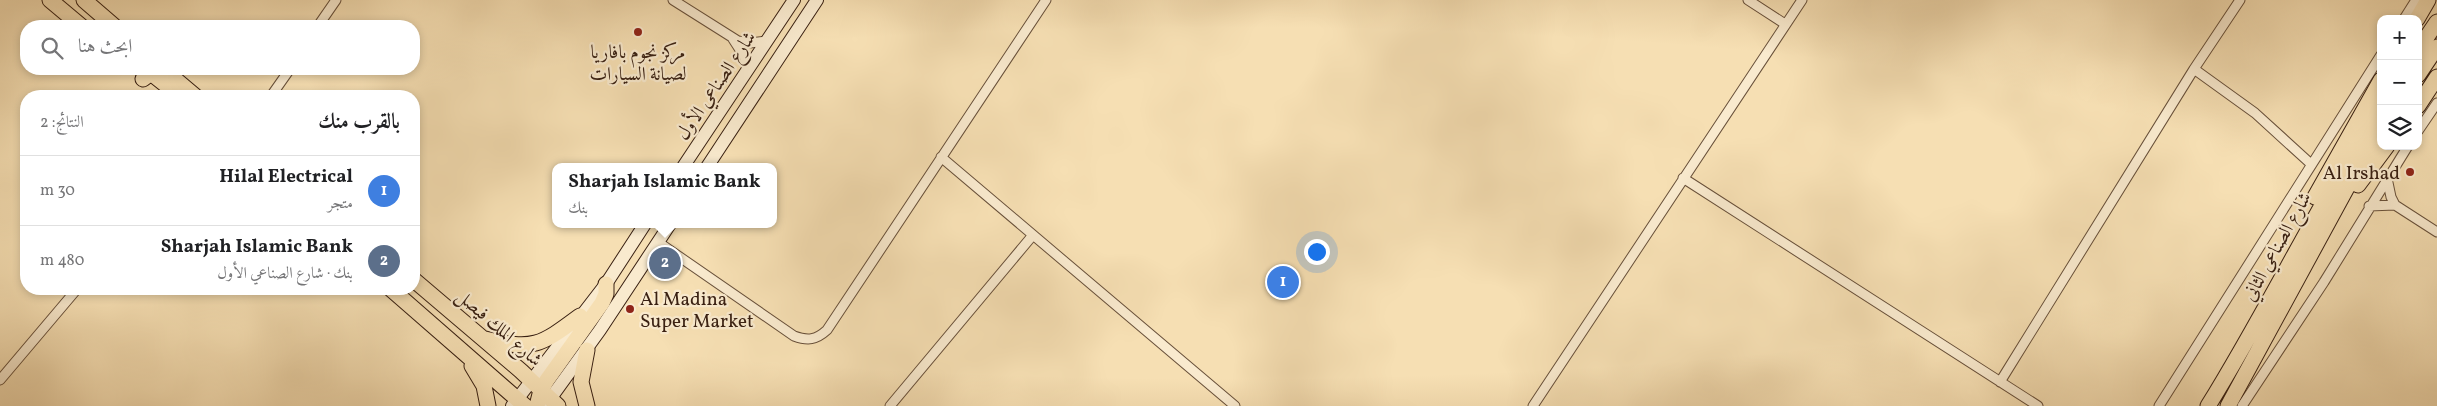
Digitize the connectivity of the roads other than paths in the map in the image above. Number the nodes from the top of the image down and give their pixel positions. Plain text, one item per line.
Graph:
1 (50, 0) edge
2 (84, 0) edge
3 (336, 0) edge
4 (673, 0) edge
5 (794, 0) edge
6 (817, 0) edge
7 (1046, 0) edge
8 (1748, 0) edge
9 (1802, 0) edge
10 (2240, 0) edge
11 (2416, 0) edge
12 (2428, 0) edge
13 (2434, 0) edge
14 (2407, 15) edge
15 (2419, 15) edge
16 (2422, 18) edge
17 (74, 20) edge
18 (107, 20) edge
19 (322, 20) edge
20 (2437, 22) edge
21 (1785, 24) junction
22 (733, 39) junction
23 (767, 41) junction
24 (2422, 44) edge
25 (2437, 47) edge
26 (2378, 60) edge
27 (748, 69) junction
28 (2194, 69) junction
29 (2422, 69) edge
30 (138, 75) edge
31 (154, 75) edge
32 (169, 75) edge
33 (286, 75) edge
34 (2437, 77) edge
35 (2377, 87) edge
36 (156, 90) edge
37 (180, 90) edge
38 (183, 90) edge
39 (275, 90) edge
40 (2437, 103) edge
41 (2419, 105) edge
42 (2377, 114) edge
43 (2422, 125) edge
44 (2377, 138) edge
45 (2384, 150) edge
46 (2405, 150) edge
47 (941, 156) junction
48 (686, 163) edge
49 (711, 163) edge
50 (2311, 164) junction
51 (1682, 178) junction
52 (2387, 178) junction
53 (2395, 205) junction
54 (2369, 206) junction
55 (2328, 225) junction
56 (642, 228) edge
57 (667, 228) edge
58 (2437, 232) edge
59 (1033, 235) junction
60 (658, 242) junction
61 (2299, 244) junction
62 (606, 284) junction
63 (420, 285) edge
64 (72, 295) edge
65 (398, 295) edge
66 (580, 316) junction
67 (483, 338) junction
68 (457, 347) junction
69 (587, 350) junction
70 (0, 380) edge
71 (2000, 382) junction
72 (544, 398) edge
73 (521, 404) edge
74 (488, 406) edge
75 (587, 406) edge
76 (890, 406) edge
77 (1235, 406) edge
78 (1533, 406) edge
79 (2038, 406) edge
80 (2159, 406) edge
81 (2208, 406) edge
82 (2228, 406) edge
83 (2242, 406) edge

1 - 17 main road
2 - 18 main road
3 - 19 street
4 - 22 street
5 - 23 main road, شارع الصناعي الأول
6 - 49 main road, شارع الصناعي الأول
7 - 47 street
8 - 21 street
9 - 21 street
10 - 28 street
11 - 14 street
12 - 15 main road
13 - 16 main road
20 - 24 main road
21 - 51 street
22 - 23 street
22 - 27 street
23 - 27 main road, شارع الصناعي الأول
25 - 29 main road
26 - 50 street
27 - 48 main road, شارع الصناعي الأول
28 - 50 street
28 - 71 street
30 - 36 main road
31 - 37 main road
32 - 38 main road
33 - 39 street
34 - 41 main road
35 - 61 main road
40 - 43 street
42 - 61 main road, شارع الصناعي الثاني
44 - 55 main road, شارع الصناعي الثاني
45 - 55 main road
46 - 52 street
47 - 59 street
47 - 60 street
50 - 80 street
51 - 71 street
51 - 78 street
52 - 53 street
52 - 54 street
53 - 54 street
53 - 58 street
54 - 83 street
55 - 82 main road, شارع الصناعي الثاني
56 - 62 main road
57 - 60 main road
59 - 76 street
59 - 77 street
60 - 69 main road
61 - 81 main road, شارع الصناعي الثاني
62 - 66 main road
62 - 72 main road
63 - 67 main road, شارع الملك فيصل
64 - 70 street
65 - 68 main road
66 - 67 main road
66 - 72 main road
67 - 72 main road, شارع الملك فيصل
68 - 73 main road
68 - 74 main road
69 - 72 main road
69 - 75 main road
71 - 79 street
72 - 73 main road

